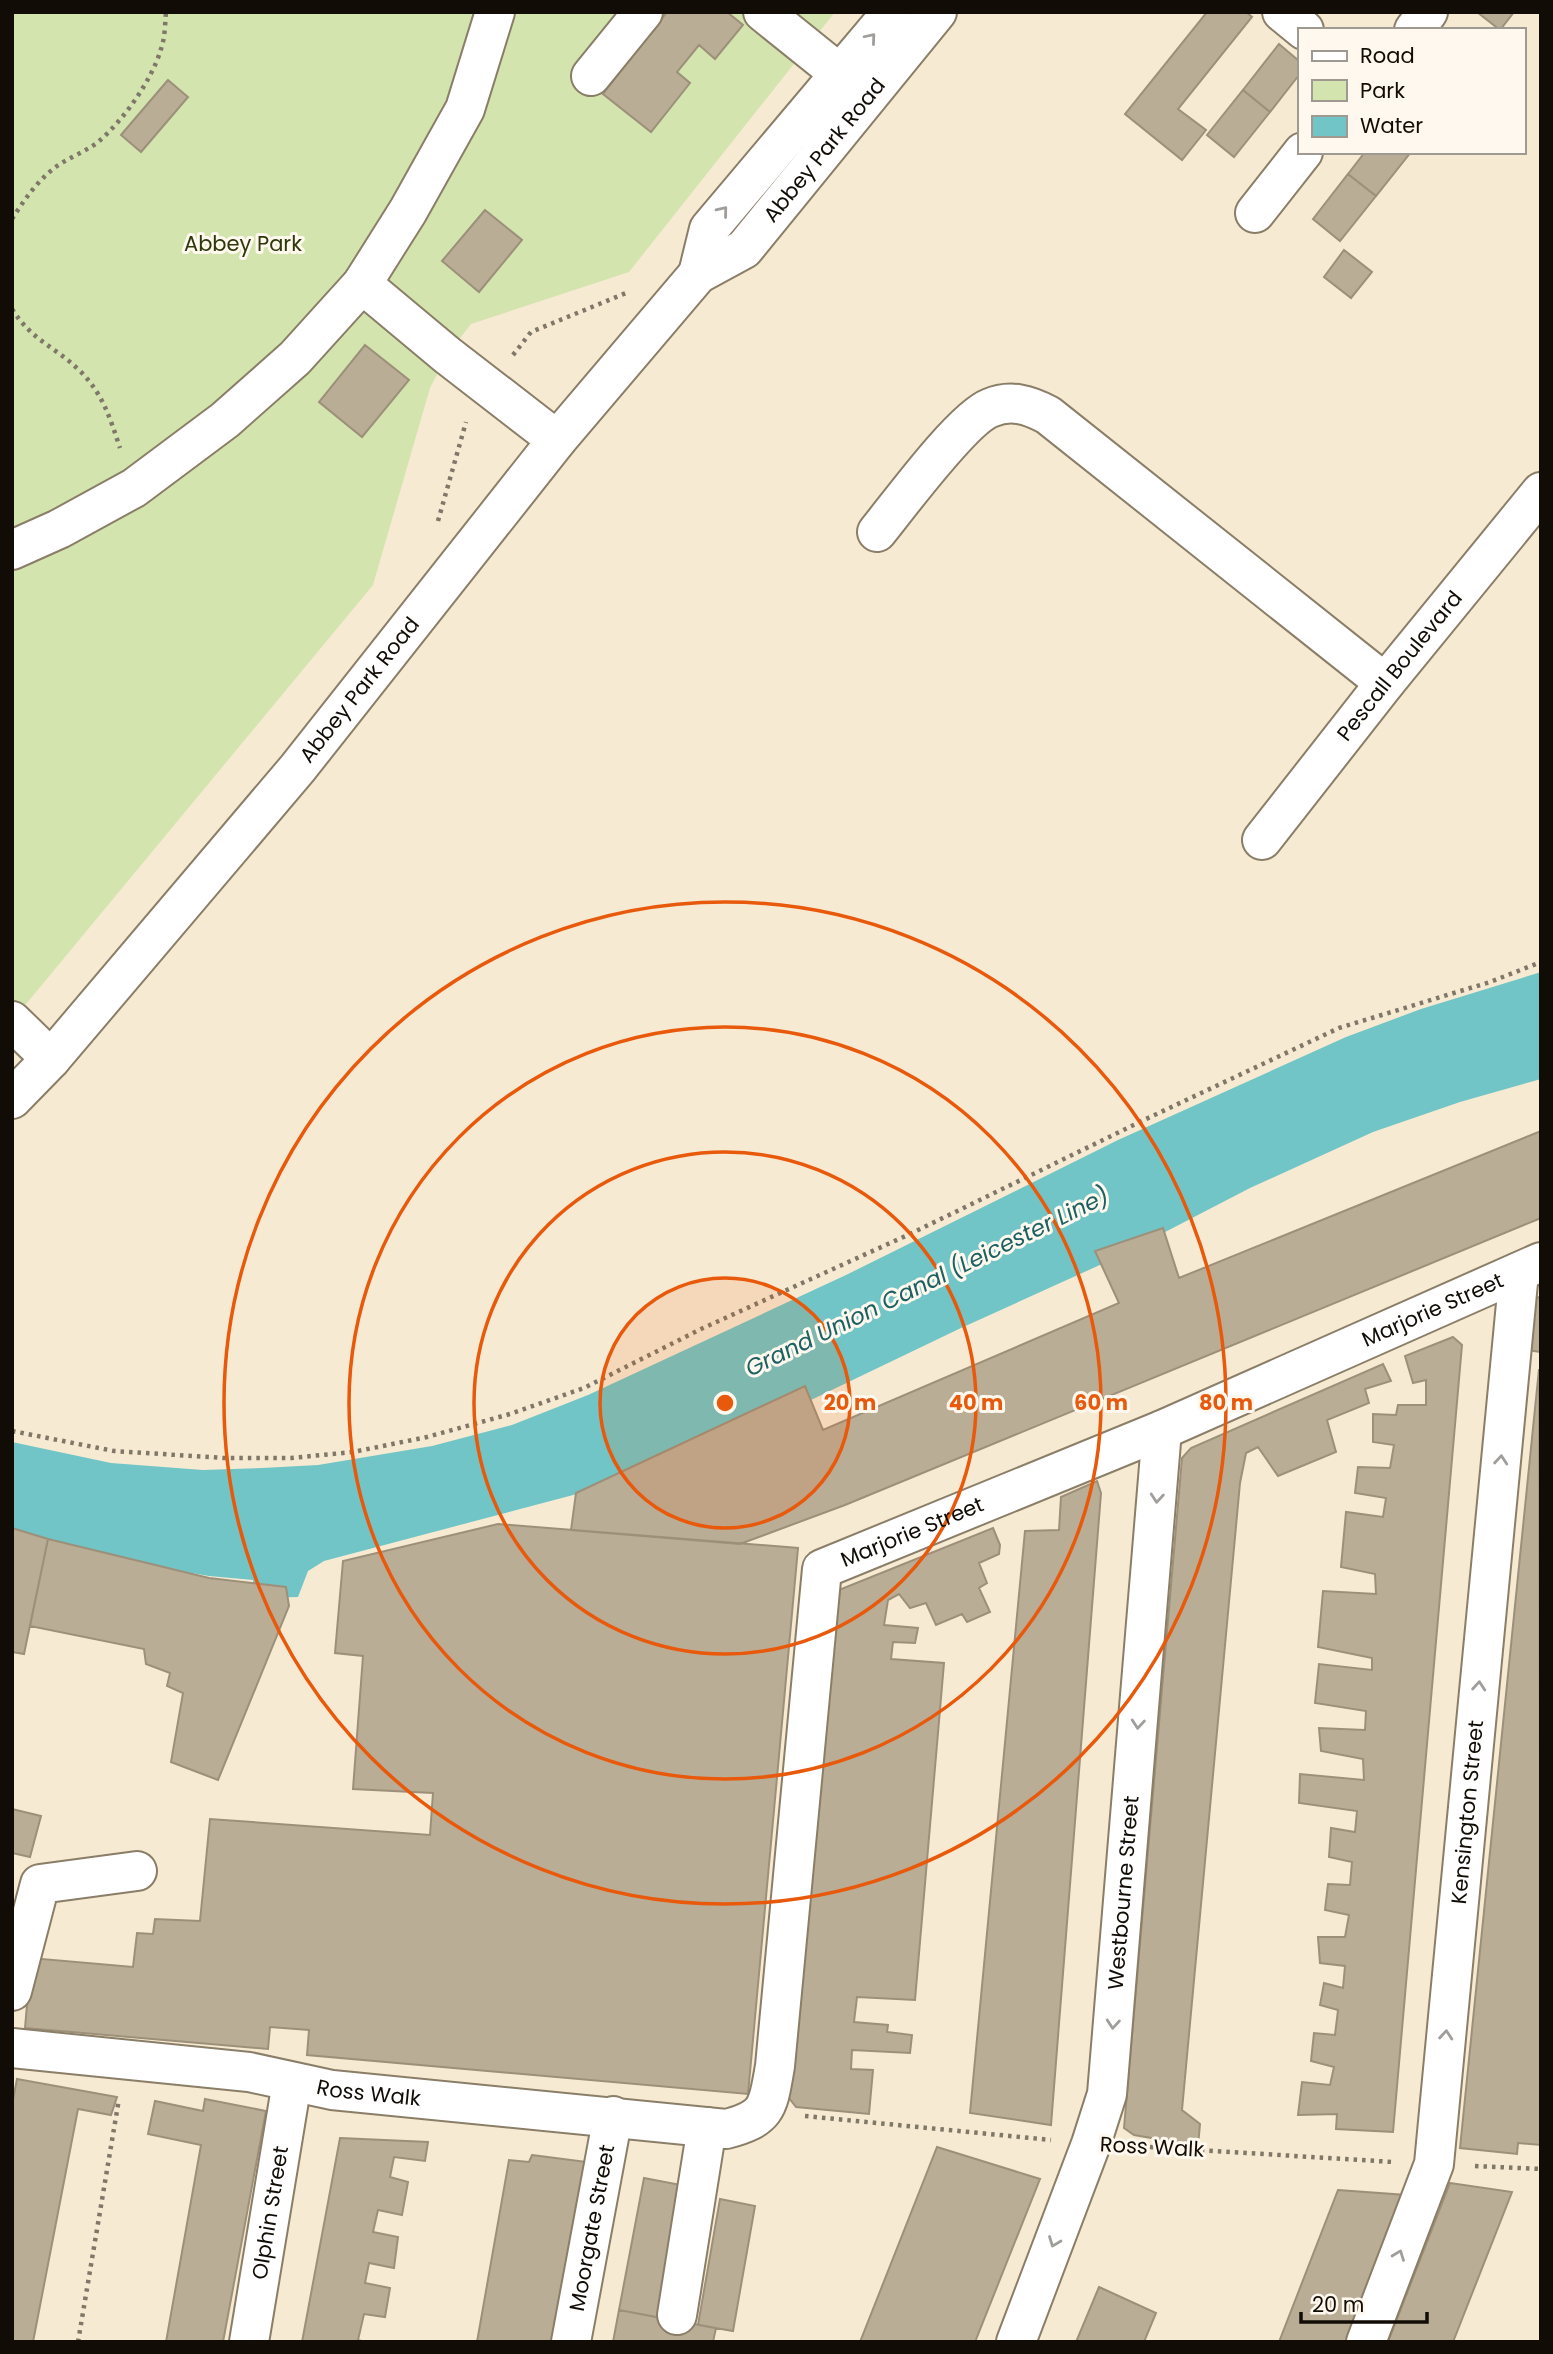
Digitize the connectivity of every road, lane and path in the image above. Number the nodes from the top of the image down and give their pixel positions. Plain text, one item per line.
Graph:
1 (166, 12) edge
2 (495, 12) edge
3 (643, 12) edge
4 (892, 12) edge
5 (937, 12) edge
6 (1282, 12) edge
7 (1428, 12) edge
8 (766, 13) edge
9 (1302, 28) edge
10 (1416, 28) edge
11 (591, 76) dead end
12 (855, 85) junction
13 (1301, 154) edge
14 (1255, 213) dead end
15 (12, 219) edge
16 (362, 284) junction
17 (12, 309) edge
18 (557, 440) junction
19 (134, 488) junction
20 (1536, 509) edge
21 (877, 532) dead end
22 (12, 550) edge
23 (1385, 683) junction
24 (1262, 840) dead end
25 (1541, 962) edge
26 (12, 1021) edge
27 (51, 1059) junction
28 (12, 1099) edge
29 (1530, 1267) edge
30 (1162, 1430) junction
31 (12, 1431) edge
32 (137, 1871) dead end
33 (12, 1991) edge
34 (12, 2048) edge
35 (125, 2061) junction
36 (292, 2082) junction
37 (763, 2112) junction
38 (613, 2116) junction
39 (716, 2128) junction
40 (1091, 2144) junction
41 (1434, 2164) junction
42 (1541, 2169) edge
43 (677, 2315) dead end
44 (78, 2342) edge
45 (249, 2342) edge
46 (571, 2342) edge
47 (1016, 2342) edge
48 (1366, 2342) edge

1 - 15 path
2 - 16 street
3 - 11 street
12 -> 4 street, Abbey Park Road
5 - 12 street, Abbey Park Road
6 - 9 street
7 - 10 street
8 - 12 street
12 - 18 street, Abbey Park Road
13 - 14 street
16 - 18 street
16 - 19 street
17 - 19 path
18 - 27 street, Abbey Park Road
19 - 22 street
20 - 23 street, Pescall Boulevard
21 - 23 street
23 - 24 street, Pescall Boulevard
25 - 31 path
26 - 27 street
27 - 28 street, Abbey Park Road
29 - 30 street, Marjorie Street
41 -> 29 street, Kensington Street
30 - 37 street, Marjorie Street
30 -> 40 street, Westbourne Street
32 - 33 street
34 - 35 street, Ross Walk
35 - 36 street, Ross Walk
35 - 44 path
36 - 38 street, Ross Walk
36 - 45 street, Olphin Street
37 - 39 street
37 - 40 path, Ross Walk
38 - 39 street, Ross Walk
38 - 46 street, Moorgate Street
39 - 43 street
40 - 41 path, Ross Walk
40 -> 47 street, Westbourne Street
41 - 42 path, Ross Walk
48 -> 41 street, Kensington Street

